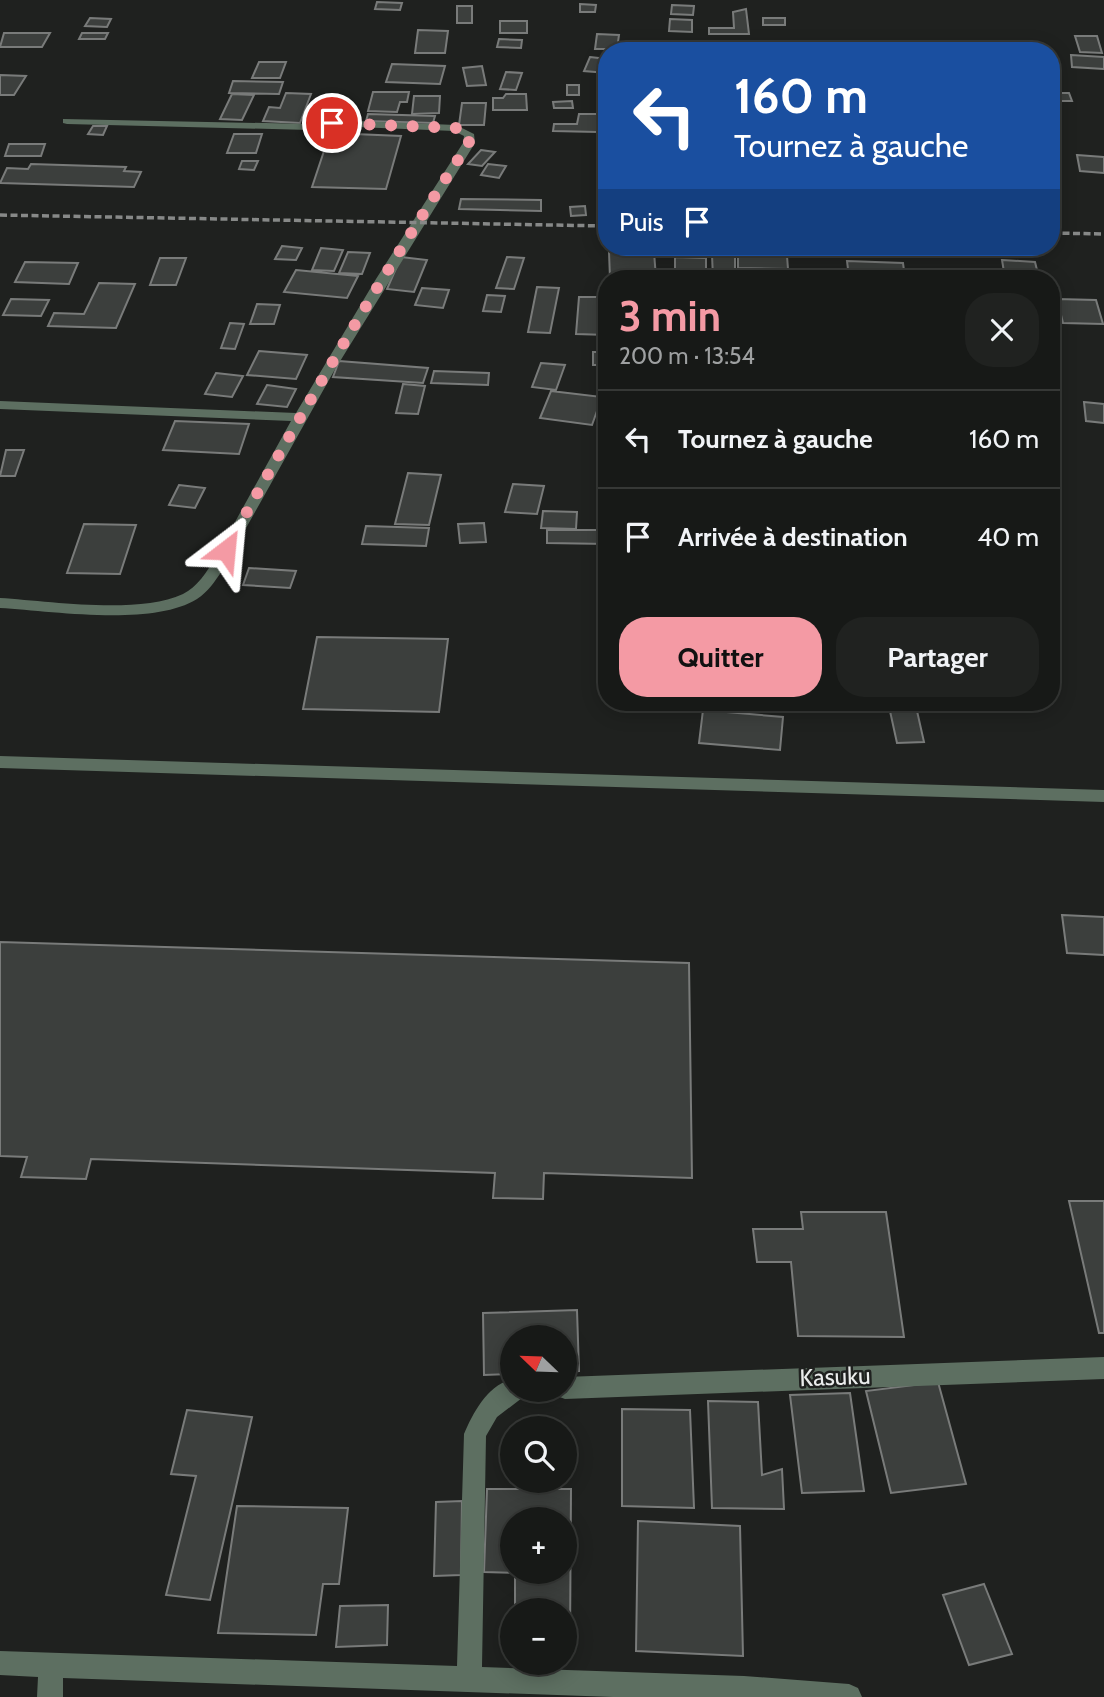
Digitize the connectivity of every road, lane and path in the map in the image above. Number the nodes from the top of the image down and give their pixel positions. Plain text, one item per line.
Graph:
1 (67, 121) dead end
2 (0, 405) edge
3 (299, 417) junction
4 (0, 603) edge
5 (0, 762) edge
6 (1104, 796) edge
7 (1104, 1368) edge
8 (578, 1388) edge
9 (500, 1399) edge
10 (0, 1663) edge
11 (51, 1664) junction
12 (469, 1679) junction
13 (746, 1693) edge
14 (50, 1697) edge
15 (849, 1697) edge

1 - 3 street
2 - 3 street
3 - 4 street
5 - 6 street
7 - 8 street, Kasuku
9 - 12 street
10 - 11 street
11 - 12 street
11 - 14 street
12 - 13 street
13 - 15 street

